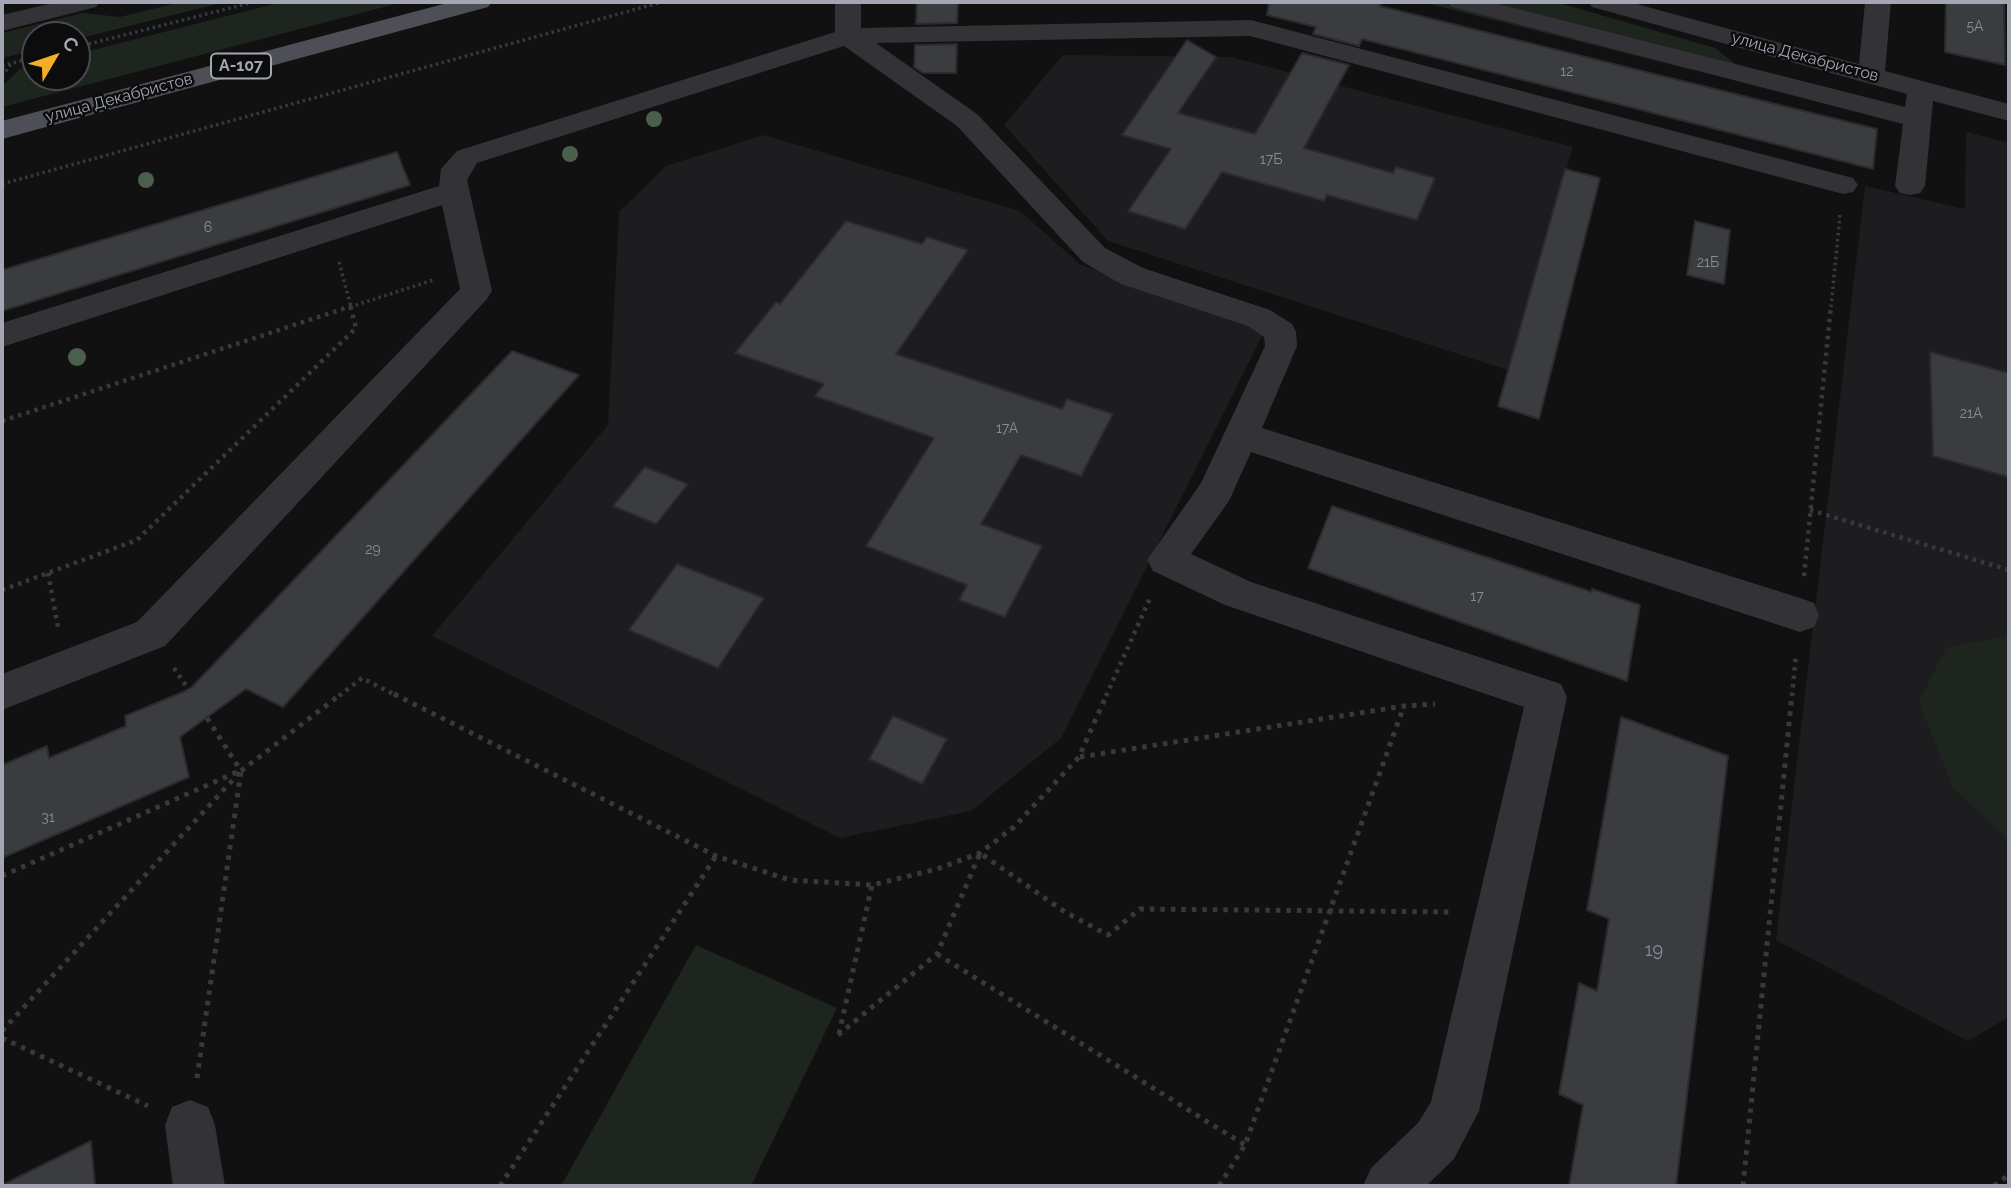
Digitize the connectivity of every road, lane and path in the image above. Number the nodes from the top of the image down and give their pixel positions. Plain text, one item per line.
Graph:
1 (87, 2) edge
2 (254, 2) edge
3 (480, 2) edge
4 (662, 2) edge
5 (1461, 2) edge
6 (1601, 2) edge
7 (1878, 2) edge
8 (1253, 15) edge
9 (848, 19) edge
10 (2, 23) edge
11 (91, 43) edge
12 (21, 61) edge
13 (11, 64) junction
14 (2, 66) edge
15 (1871, 75) junction
16 (2, 76) edge
17 (1921, 89) junction
18 (2009, 113) edge
19 (1918, 119) junction
20 (2, 130) edge
21 (2, 184) edge
22 (1843, 185) joint
23 (1910, 186) dead end
24 (455, 191) junction
25 (331, 230) junction
26 (468, 253) junction
27 (351, 308) junction
28 (2, 335) edge
29 (2, 421) edge
30 (1241, 435) junction
31 (1810, 510) junction
32 (1167, 560) junction
33 (2009, 570) edge
34 (48, 573) junction
35 (2, 590) edge
36 (1800, 615) junction
37 (66, 667) junction
38 (2, 692) edge
39 (1443, 704) dead end
40 (1404, 706) junction
41 (207, 718) dead end
42 (1079, 757) junction
43 (241, 771) junction
44 (980, 853) junction
45 (716, 856) junction
46 (2, 876) edge
47 (872, 885) junction
48 (1453, 912) dead end
49 (937, 954) junction
50 (2, 1031) edge
51 (2, 1038) edge
52 (190, 1125) junction
53 (1245, 1145) junction
54 (2009, 1175) edge
55 (1411, 1180) edge
56 (199, 1186) edge
57 (500, 1186) edge
58 (1219, 1186) edge
59 (1743, 1186) edge
60 (1994, 1186) edge

1 - 10 street
2 - 11 path
3 - 20 main road, улица Декабристов / А-107
4 - 21 path
5 - 19 street
6 - 15 street, улица Декабристов
7 - 15 street
8 - 9 street
8 - 22 street
9 - 24 street
9 - 30 street
12 - 13 path
13 - 14 path
13 - 16 path
15 - 17 street, улица Декабристов
17 - 18 street, улица Декабристов
17 - 19 street
19 - 23 street
22 - 31 path
24 - 25 street
24 - 26 street
25 - 27 path
25 - 28 street
26 - 27 path
26 - 37 street
27 - 29 path
27 - 34 path
30 - 32 street
30 - 36 street
31 - 33 path
31 - 36 path
32 - 42 path
32 - 55 street
34 - 35 path
34 - 37 path
36 - 59 path
37 - 38 street
39 - 40 path
40 - 42 path
40 - 53 path
41 - 43 path
42 - 44 path
43 - 45 path
43 - 46 path
43 - 50 path
43 - 52 path
44 - 47 path
44 - 48 path
44 - 49 path
45 - 47 path
45 - 57 path
47 - 49 path
49 - 53 path
51 - 52 path
52 - 56 street
53 - 58 path
54 - 60 path

